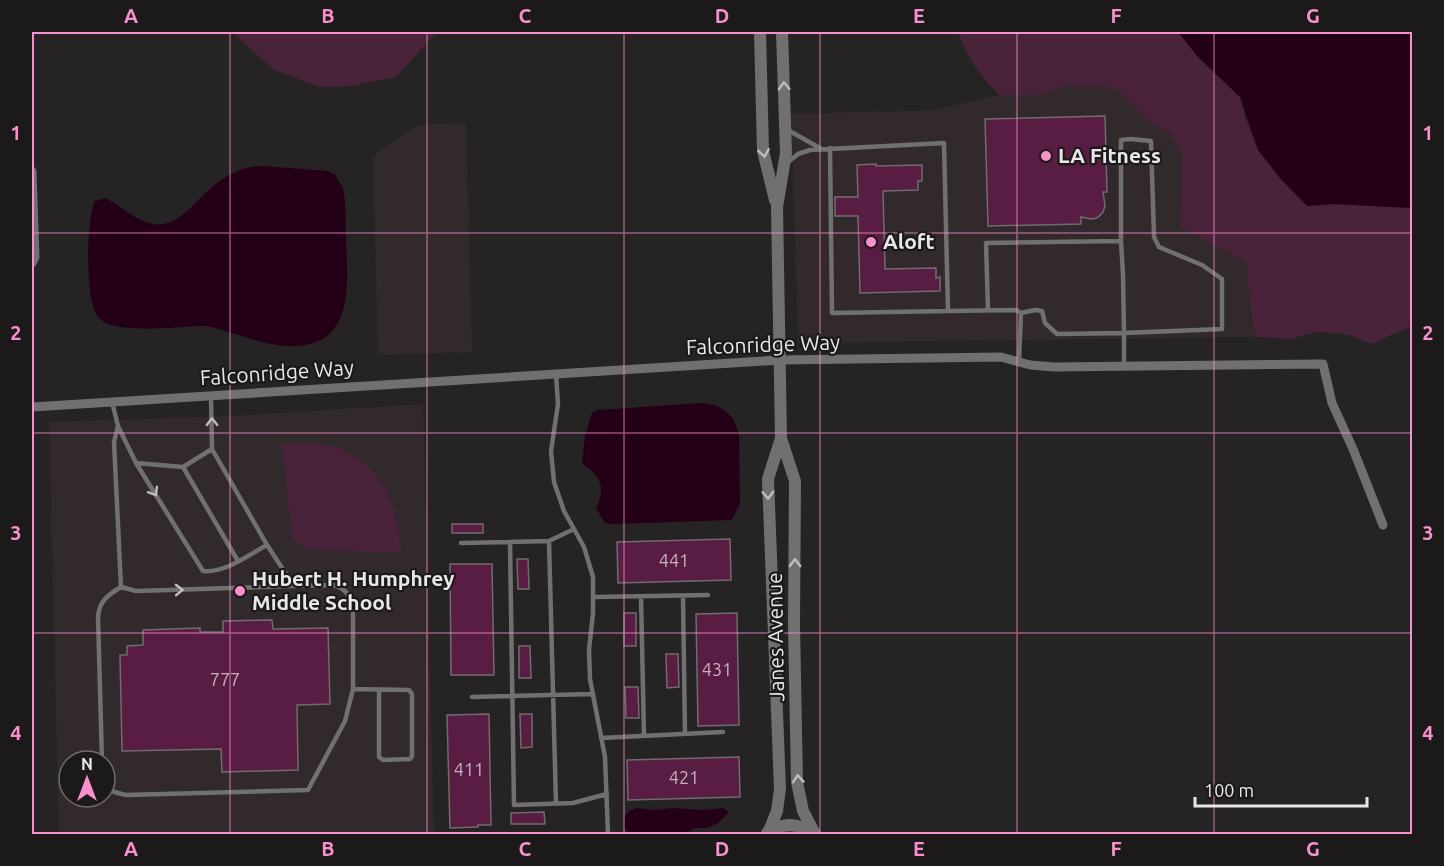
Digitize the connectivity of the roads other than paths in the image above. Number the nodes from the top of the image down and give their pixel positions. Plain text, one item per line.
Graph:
1 (760, 32) edge
2 (782, 32) edge
3 (785, 128) junction
4 (820, 148) junction
5 (830, 148) junction
6 (784, 166) junction
7 (32, 171) edge
8 (777, 207) junction
9 (1121, 241) junction
10 (32, 263) edge
11 (988, 310) junction
12 (948, 311) junction
13 (1021, 314) junction
14 (1124, 333) junction
15 (780, 360) junction
16 (1019, 362) junction
17 (1124, 366) junction
18 (556, 374) junction
19 (211, 396) junction
20 (112, 402) junction
21 (32, 407) edge
22 (118, 426) junction
23 (781, 438) junction
24 (212, 449) junction
25 (136, 463) junction
26 (183, 467) junction
27 (1383, 525) dead end
28 (574, 529) junction
29 (549, 541) junction
30 (510, 542) junction
31 (461, 543) dead end
32 (267, 545) junction
33 (238, 561) junction
34 (294, 586) junction
35 (121, 587) junction
36 (683, 596) junction
37 (708, 596) dead end
38 (593, 597) junction
39 (641, 597) junction
40 (353, 689) junction
41 (379, 690) junction
42 (592, 694) junction
43 (553, 695) junction
44 (512, 696) junction
45 (472, 697) dead end
46 (723, 732) dead end
47 (685, 734) junction
48 (644, 736) junction
49 (601, 738) junction
50 (102, 749) edge
51 (117, 793) edge
52 (607, 794) junction
53 (556, 804) junction
54 (767, 833) edge
55 (608, 834) edge
56 (815, 834) edge

1 -> 8 street, Janes Avenue
3 -> 2 street, Janes Avenue
3 - 4 lane
3 - 6 street, Janes Avenue
4 - 5 lane
4 - 6 lane
5 - 12 lane
5 - 12 lane
6 - 8 street, Janes Avenue
7 - 10 street
8 - 15 street, Janes Avenue
9 - 11 lane
9 - 14 lane
9 - 14 lane
11 - 12 lane
11 - 13 lane
13 - 14 lane
13 - 16 lane
14 - 17 lane
15 - 16 street, Falconridge Way
15 - 18 street, Falconridge Way
15 - 23 street, Janes Avenue
16 - 17 street, Falconridge Way
17 - 27 street, Falconridge Way
18 - 19 street, Falconridge Way
18 - 28 lane
19 - 20 street, Falconridge Way
24 -> 19 lane
20 - 21 street, Falconridge Way
20 - 22 lane
22 - 25 lane
22 - 35 lane
23 -> 54 street, Janes Avenue
56 -> 23 street, Janes Avenue
24 - 26 lane
24 - 32 lane
25 - 26 lane
25 -> 33 lane
26 - 33 lane
28 - 29 lane
28 - 38 lane
29 - 30 lane
29 - 43 lane
30 - 31 lane
30 - 44 lane
32 - 33 lane
32 - 34 lane
35 -> 34 lane
34 - 40 lane
35 - 50 lane
36 - 37 lane
36 - 39 lane
36 - 47 lane
38 - 39 lane
38 - 42 lane
39 - 48 lane
40 - 41 lane
40 - 51 lane
41 - 41 lane
42 - 43 lane
42 - 49 lane
43 - 44 lane
43 - 53 lane
44 - 45 lane
44 - 53 lane
46 - 47 lane
47 - 48 lane
48 - 49 lane
49 - 52 lane
52 - 53 lane
52 - 55 lane
54 - 56 street, Janes Avenue

